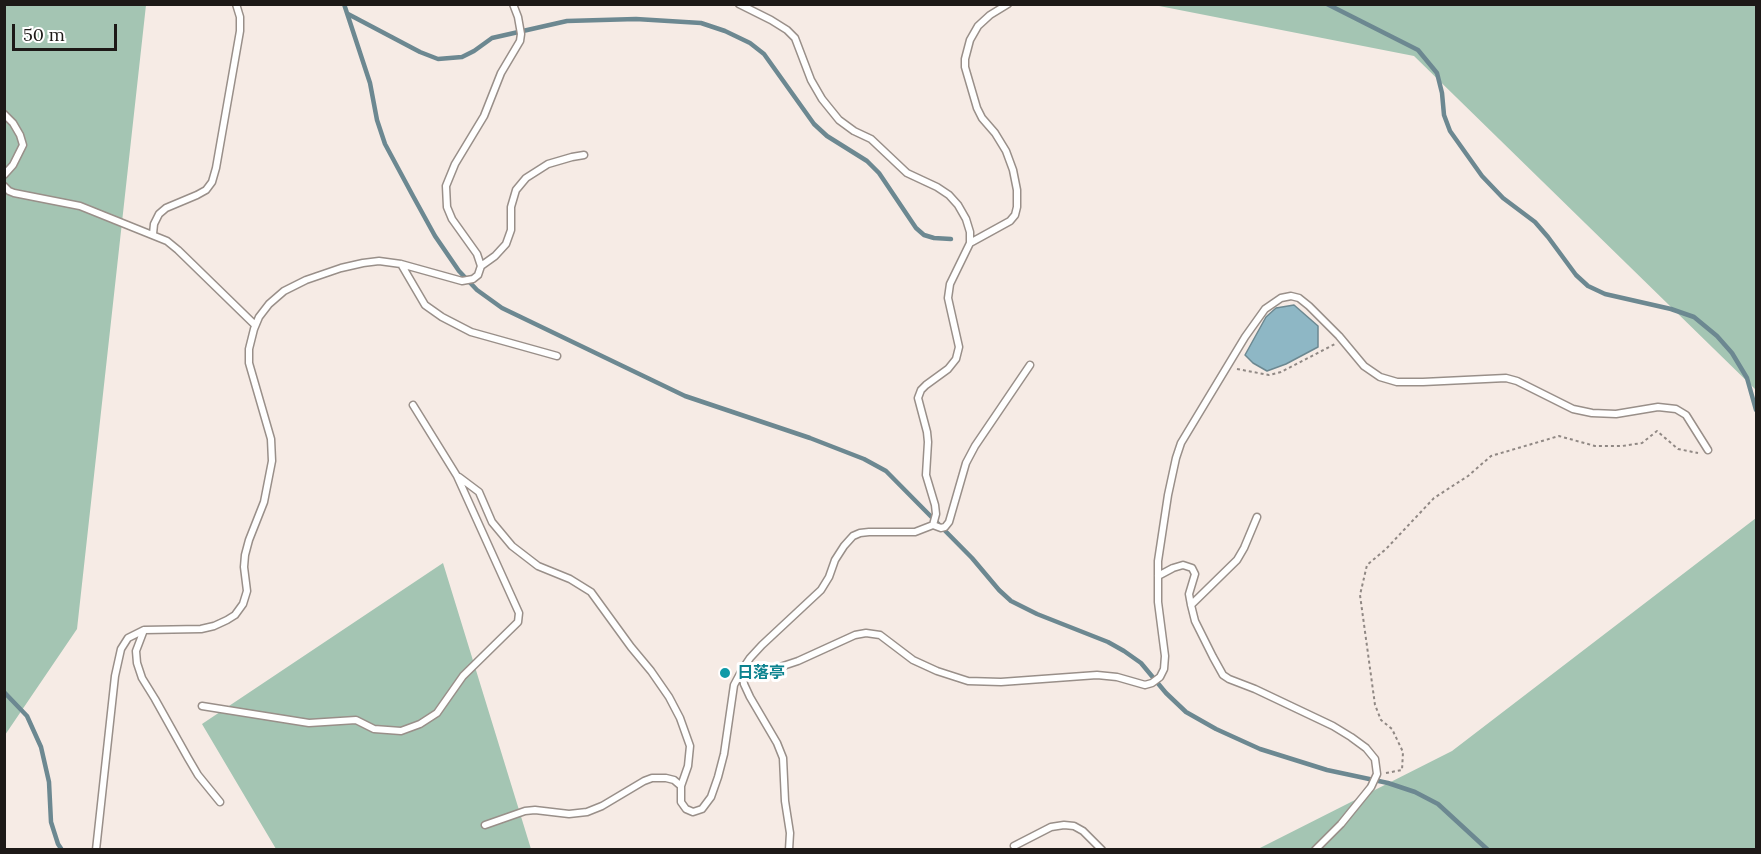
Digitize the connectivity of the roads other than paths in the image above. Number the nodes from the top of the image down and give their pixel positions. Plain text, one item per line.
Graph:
1 (236, 4) edge
2 (513, 4) edge
3 (739, 4) edge
4 (1008, 4) edge
5 (4, 114) edge
6 (584, 155) dead end
7 (4, 176) edge
8 (4, 186) edge
9 (153, 234) junction
10 (970, 243) junction
11 (402, 264) junction
12 (481, 266) junction
13 (255, 325) junction
14 (557, 356) dead end
15 (1030, 365) dead end
16 (412, 405) dead end
17 (1708, 450) road end
18 (457, 476) junction
19 (1257, 517) dead end
20 (933, 525) junction
21 (1158, 576) junction
22 (1191, 605) junction
23 (144, 630) junction
24 (742, 670) junction
25 (201, 706) dead end
26 (681, 786) junction
27 (220, 802) dead end
28 (485, 825) dead end
29 (1014, 846) dead end
30 (96, 849) edge
31 (789, 849) edge
32 (1102, 849) edge
33 (1315, 849) edge

1 - 9 lane
2 - 12 lane
3 - 10 lane
4 - 10 lane
5 - 7 lane
6 - 12 lane
8 - 9 lane
9 - 13 lane
10 - 20 lane
11 - 12 lane
11 - 13 lane
11 - 14 lane
13 - 23 lane
15 - 20 lane
16 - 18 lane
17 - 21 lane
18 - 25 lane
18 - 26 lane
19 - 22 lane
20 - 24 lane
21 - 22 lane
21 - 24 lane
22 - 33 lane
23 - 27 lane
23 - 30 lane
24 - 26 lane
24 - 31 lane
26 - 28 lane
29 - 32 lane

